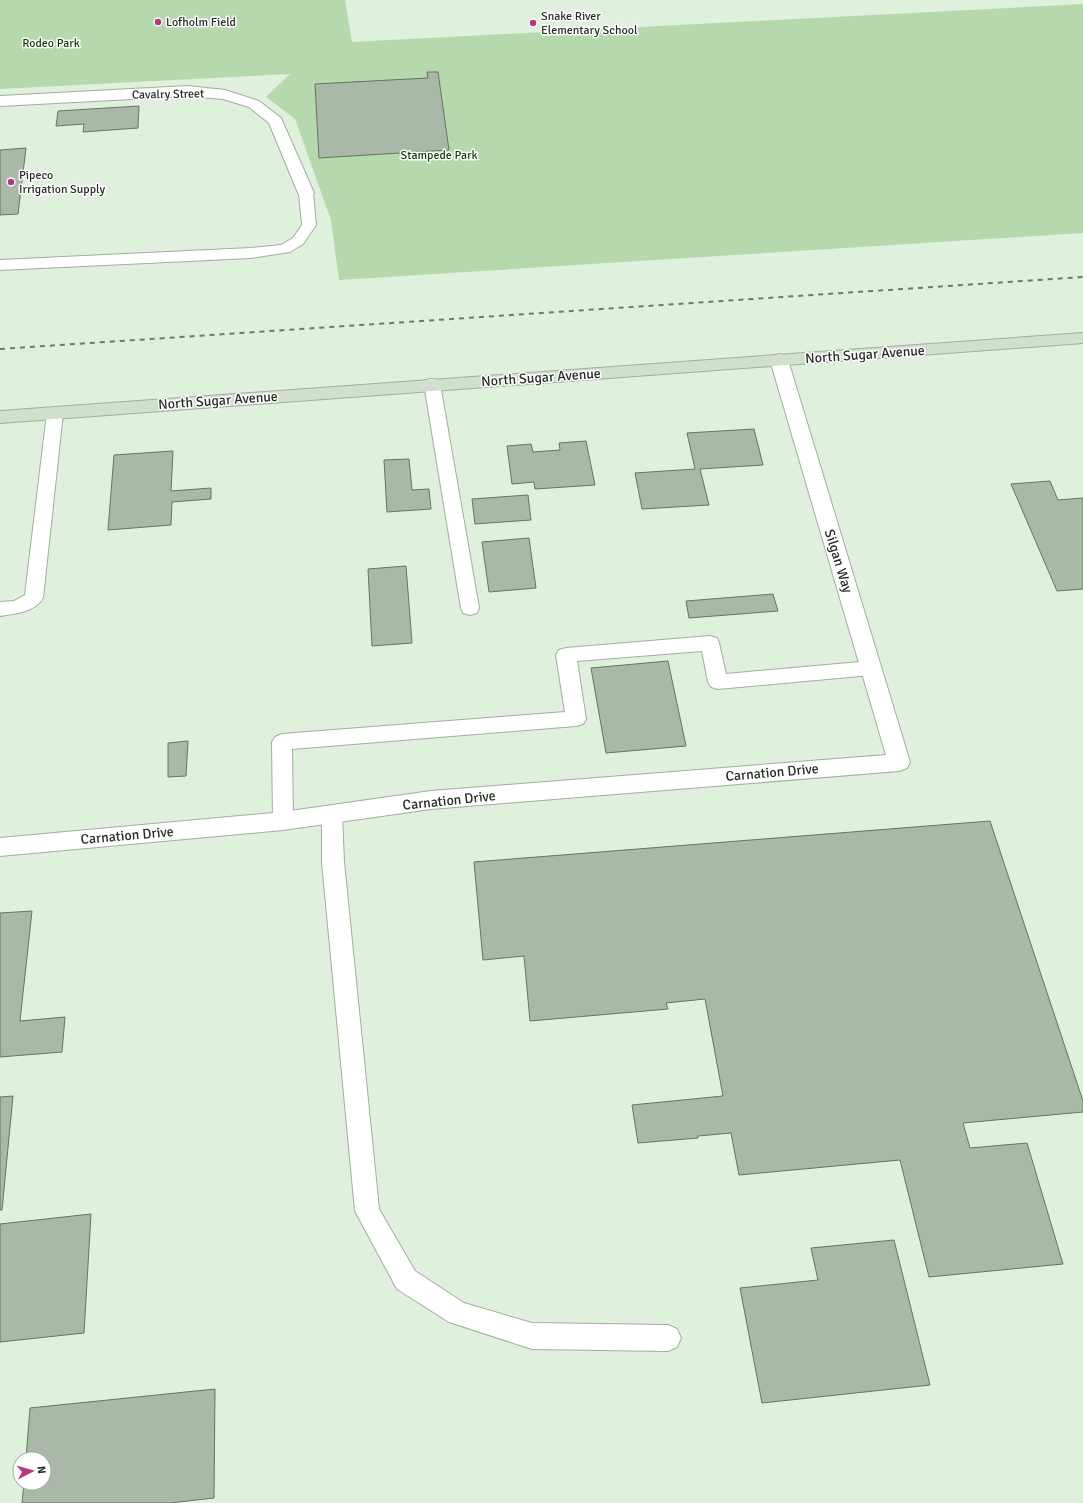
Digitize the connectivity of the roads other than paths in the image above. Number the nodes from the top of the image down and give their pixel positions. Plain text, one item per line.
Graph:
1 (0, 101) edge
2 (306, 193) joint
3 (0, 265) edge
4 (1083, 338) edge
5 (779, 360) junction
6 (432, 384) junction
7 (55, 413) junction
8 (0, 417) edge
9 (0, 608) edge
10 (470, 608) dead end
11 (871, 668) junction
12 (899, 762) joint
13 (332, 815) junction
14 (283, 821) junction
15 (0, 847) edge
16 (668, 1338) dead end

1 - 2 street, Cavalry Street
2 - 3 lane
4 - 5 street, North Sugar Avenue
5 - 6 street, North Sugar Avenue
5 - 11 street, Silgan Way
6 - 7 street, North Sugar Avenue
6 - 10 lane
7 - 8 street, North Sugar Avenue
7 - 9 lane
11 - 12 street, Silgan Way
11 - 14 lane
12 - 13 street, Carnation Drive
13 - 14 street, Carnation Drive
13 - 16 lane
14 - 15 street, Carnation Drive

